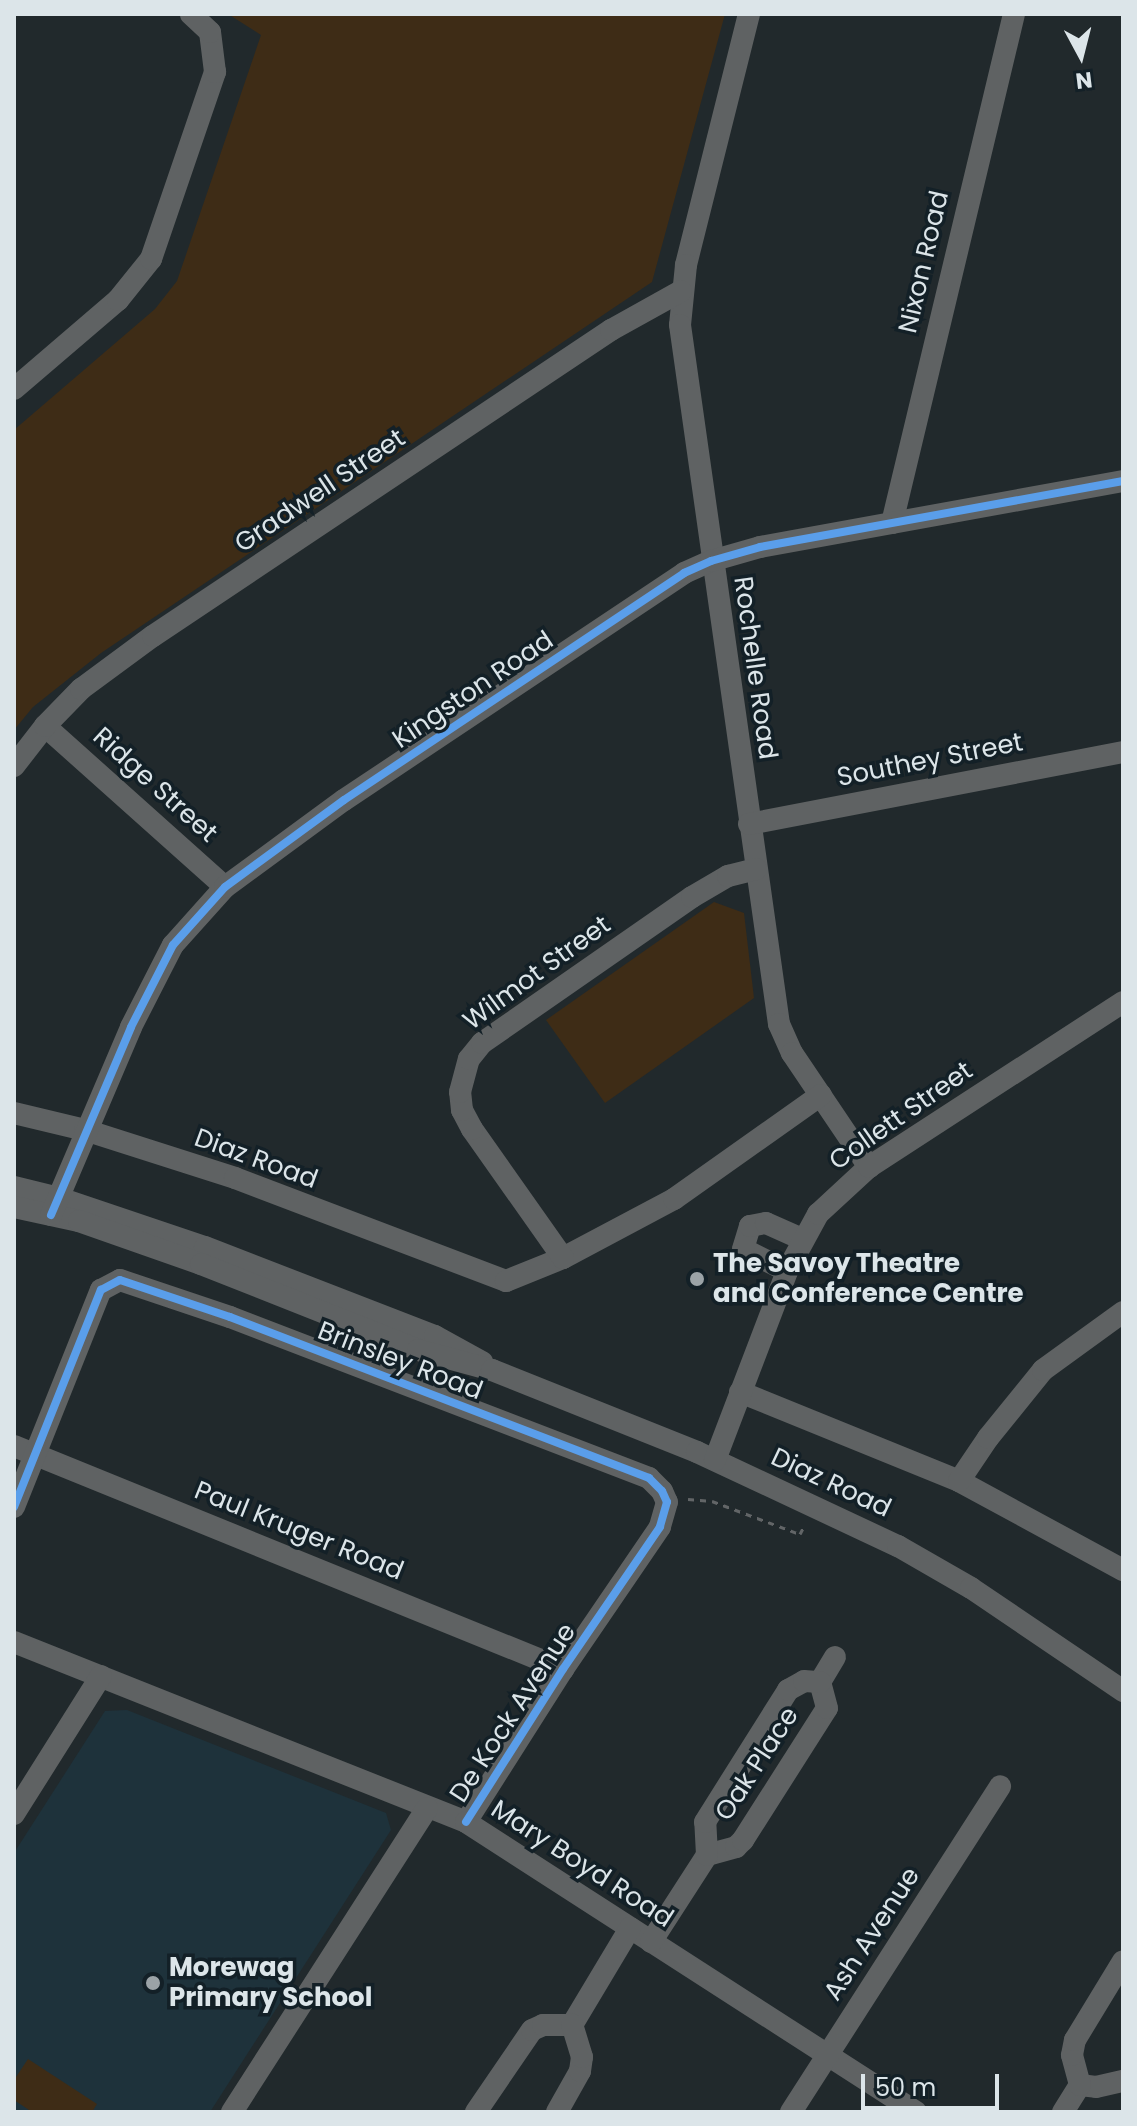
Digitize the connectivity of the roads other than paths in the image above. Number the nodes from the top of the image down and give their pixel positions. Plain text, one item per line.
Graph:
1 (191, 14) edge
2 (749, 14) edge
3 (1014, 14) edge
4 (681, 291) junction
5 (14, 389) edge
6 (1123, 481) edge
7 (892, 523) junction
8 (711, 561) junction
9 (45, 726) junction
10 (1123, 752) edge
11 (14, 766) edge
12 (749, 824) junction
13 (756, 869) junction
14 (225, 887) junction
15 (1123, 1002) edge
16 (821, 1095) junction
17 (14, 1113) edge
18 (85, 1130) junction
19 (869, 1167) junction
20 (14, 1187) edge
21 (55, 1206) junction
22 (14, 1207) edge
23 (802, 1239) junction
24 (563, 1258) junction
25 (787, 1271) junction
26 (1121, 1315) edge
27 (740, 1392) junction
28 (14, 1446) edge
29 (36, 1454) junction
30 (715, 1460) junction
31 (959, 1481) junction
32 (667, 1502) joint
33 (14, 1507) edge
34 (1123, 1570) edge
35 (14, 1642) edge
36 (835, 1657) dead end
37 (563, 1669) junction
38 (101, 1676) junction
39 (820, 1682) junction
40 (1123, 1691) edge
41 (1000, 1786) dead end
42 (427, 1808) junction
43 (14, 1814) edge
44 (466, 1822) junction
45 (707, 1855) junction
46 (630, 1928) junction
47 (651, 1942) junction
48 (1123, 1961) edge
49 (572, 2025) junction
50 (827, 2056) junction
51 (1123, 2081) edge
52 (1080, 2085) junction
53 (232, 2112) edge
54 (476, 2112) edge
55 (557, 2112) edge
56 (791, 2112) edge
57 (916, 2112) edge
58 (1063, 2112) edge

1 - 5 street
2 - 4 street, Rochelle Road
3 - 7 street, Nixon Road
4 - 8 street, Rochelle Road
4 - 9 street, Gradwell Street
6 - 7 street, Kingston Road
7 - 8 street, Kingston Road
8 - 12 street, Rochelle Road
8 - 14 street, Kingston Road
9 - 11 street, Gradwell Street
9 - 14 street, Ridge Street
10 - 12 street, Southey Street
12 - 13 street, Rochelle Road
13 - 16 street, Rochelle Road
13 - 24 street, Wilmot Street
14 - 18 street, Kingston Road
15 - 19 street, Collett Street
16 - 19 street, Rochelle Road
16 - 24 street
17 - 18 street, Diaz Road
18 - 21 street, Kingston Road
18 - 24 street, Diaz Road
19 - 23 street, Collett Street
20 - 21 street, Diaz Road
21 - 22 street, Diaz Road
21 - 30 street, Diaz Road
23 - 25 street, Collett Street
23 - 25 street
25 - 27 street, Collett Street
26 - 31 street
27 - 30 street, Collett Street
27 - 31 street, Diaz Road
28 - 29 street, Paul Kruger Road
29 - 32 street, Brinsley Road
29 - 33 street
29 - 37 street, Paul Kruger Road
30 - 40 street, Diaz Road
31 - 34 street, Diaz Road
32 - 37 street, De Kock Avenue
35 - 38 street, Mary Boyd Road
36 - 39 street, Oak Place
37 - 44 street, De Kock Avenue
38 - 42 street, Mary Boyd Road
38 - 43 street
39 - 45 street, Oak Place
39 - 45 street, Oak Place
41 - 50 street, Ash Avenue
42 - 44 street, Mary Boyd Road
42 - 53 street
44 - 46 street, Mary Boyd Road
45 - 47 street, Oak Place
46 - 47 street, Mary Boyd Road
46 - 49 street
47 - 50 street, Mary Boyd Road
48 - 52 street
49 - 54 street
49 - 55 street
50 - 56 street, Ash Avenue
50 - 57 street, Mary Boyd Road
51 - 52 street
52 - 58 street

